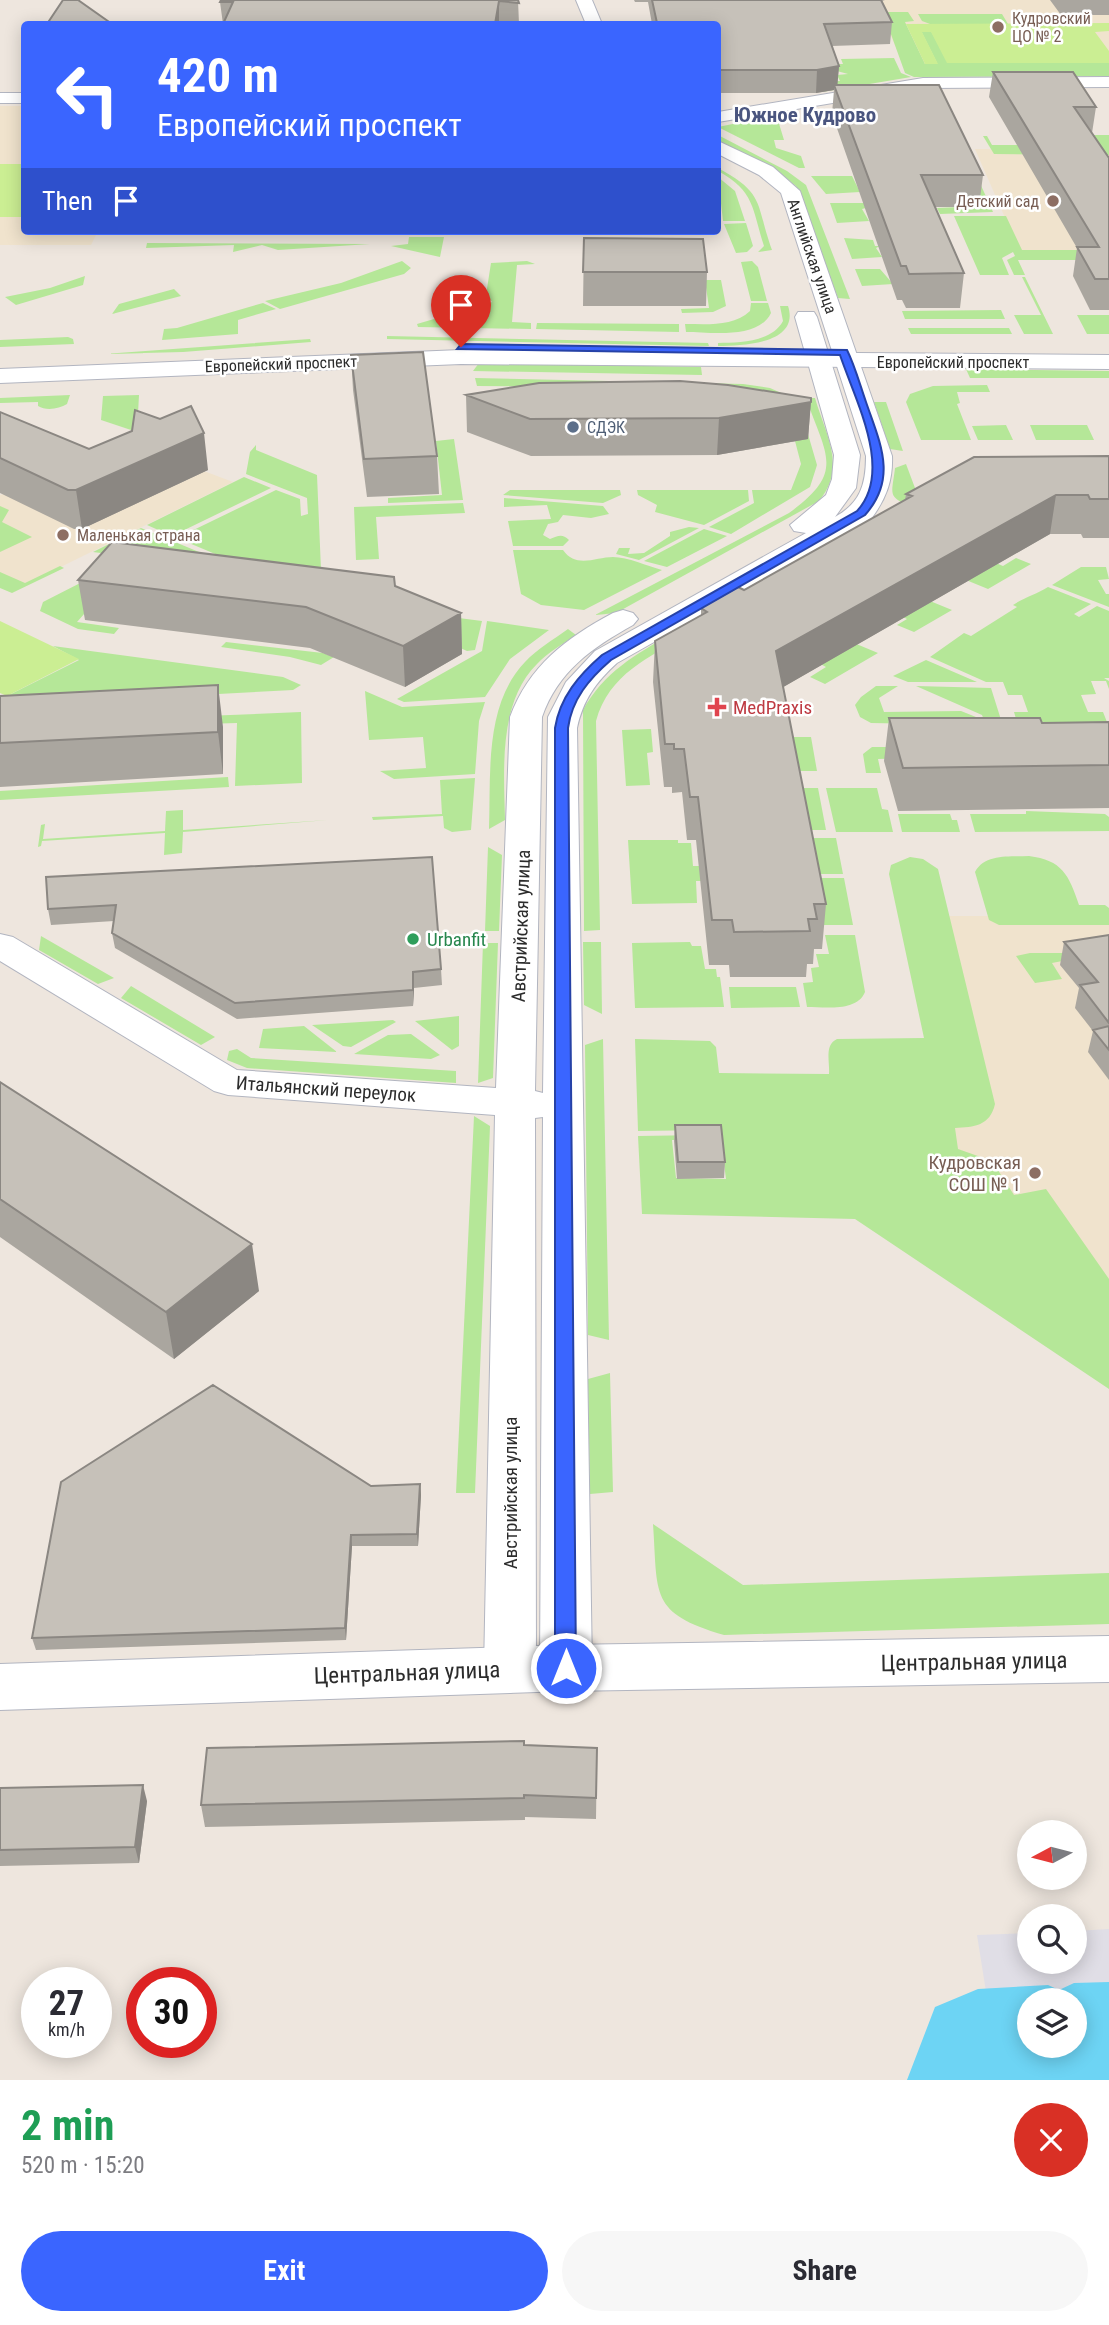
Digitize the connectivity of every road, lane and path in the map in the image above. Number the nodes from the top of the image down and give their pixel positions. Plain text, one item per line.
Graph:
1 (584, 0) edge
2 (593, 21) edge
3 (1109, 82) edge
4 (0, 98) edge
5 (21, 98) edge
6 (721, 117) edge
7 (721, 149) edge
8 (721, 162) edge
9 (771, 204) dead end
10 (798, 291) dead end
11 (1109, 353) edge
12 (831, 357) junction
13 (1109, 362) edge
14 (0, 365) edge
15 (0, 376) edge
16 (0, 945) edge
17 (515, 1103) junction
18 (563, 1107) junction
19 (1109, 1659) edge
20 (566, 1668) junction
21 (510, 1670) junction
22 (0, 1687) edge

1 - 2 street
3 - 6 street
4 - 5 street
7 - 12 street, Английская улица
8 - 9 street, Английская улица
10 - 12 street, Английская улица
11 - 12 street, Европейский проспект
12 - 13 street, Европейский проспект
12 - 14 street, Европейский проспект
12 - 15 street, Европейский проспект
12 - 17 street, Австрийская улица
12 - 18 street, Австрийская улица
16 - 17 street, Итальянский переулок
17 - 18 street, Итальянский переулок
17 - 21 street, Австрийская улица
18 - 20 street, Австрийская улица
19 - 20 street, Центральная улица
20 - 21 street, Центральная улица
21 - 22 street, Центральная улица

